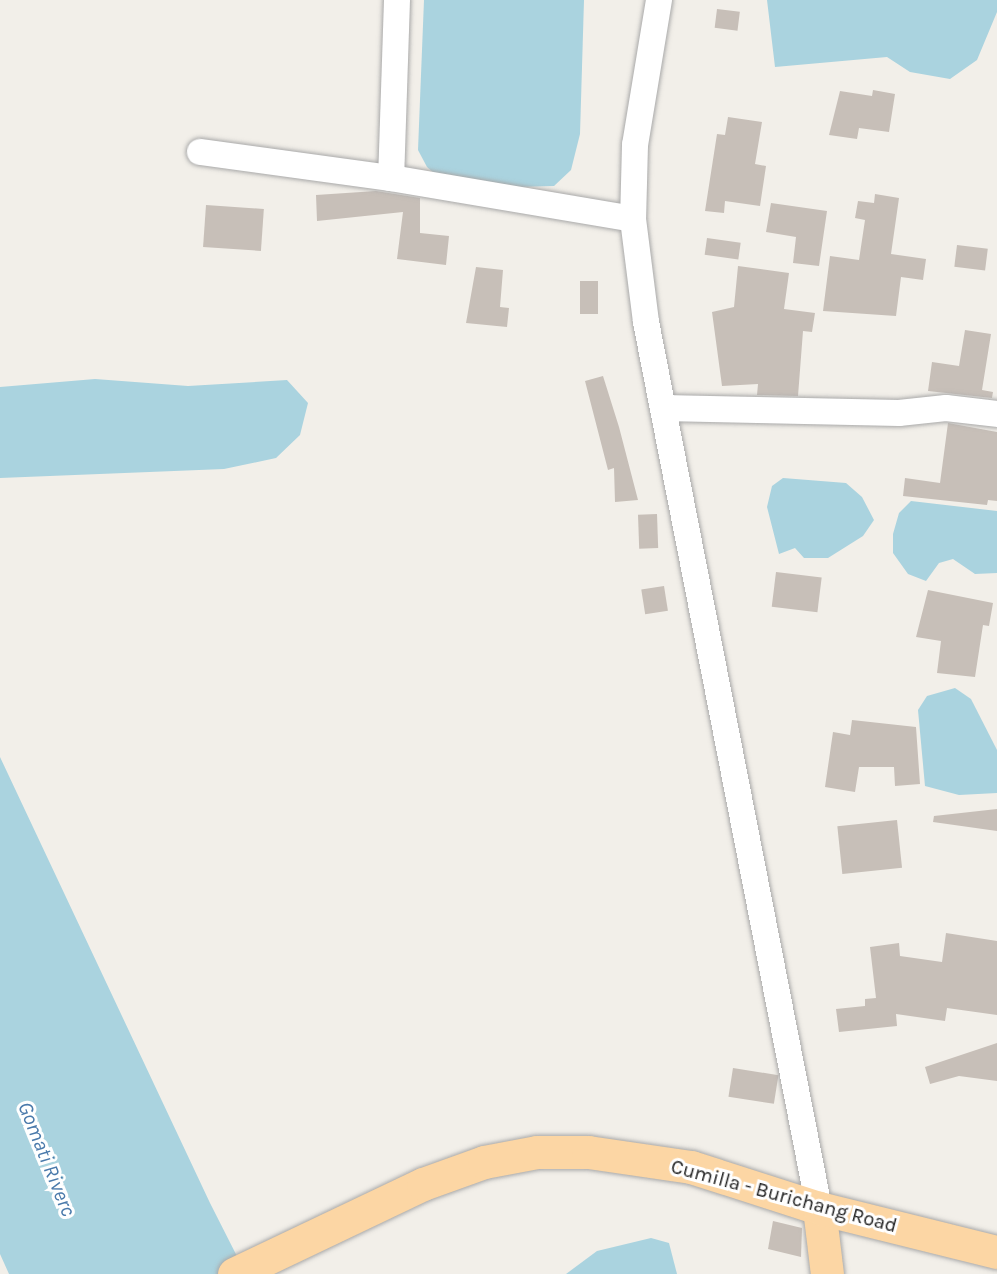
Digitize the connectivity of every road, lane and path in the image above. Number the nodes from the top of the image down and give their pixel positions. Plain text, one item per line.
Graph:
1 (397, 0) edge
2 (659, 0) edge
3 (200, 152) dead end
4 (391, 178) junction
5 (633, 219) junction
6 (663, 408) junction
7 (997, 414) edge
8 (819, 1208) junction
9 (997, 1252) edge
10 (234, 1274) edge
11 (827, 1274) edge

1 - 4 street
2 - 5 street
3 - 4 street
4 - 5 street
5 - 6 street
6 - 7 street
6 - 8 street
8 - 9 main road, Cumilla - Burichang Road
8 - 10 main road, Cumilla - Burichang Road
8 - 11 main road

